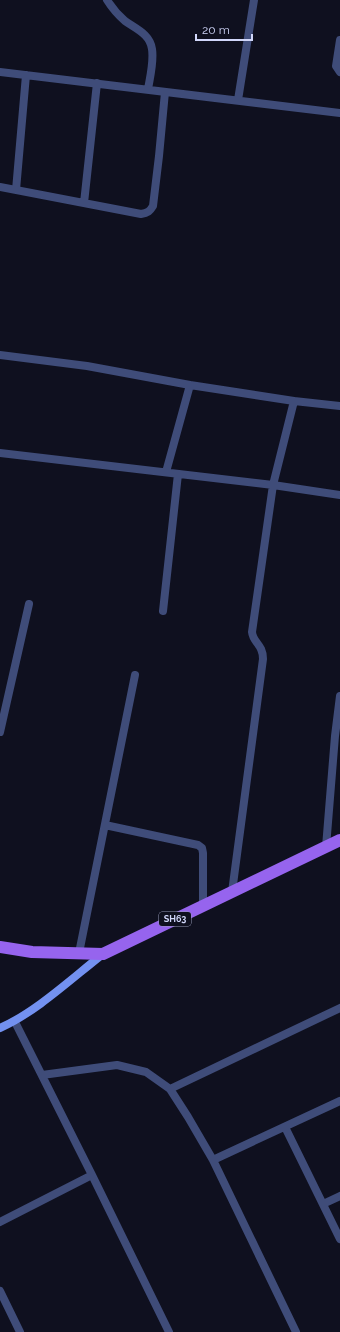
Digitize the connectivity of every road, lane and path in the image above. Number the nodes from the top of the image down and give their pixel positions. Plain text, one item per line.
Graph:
1 (107, 0) edge
2 (254, 0) edge
3 (340, 40) edge
4 (0, 72) edge
5 (340, 72) edge
6 (26, 75) junction
7 (97, 84) junction
8 (148, 89) junction
9 (164, 92) junction
10 (238, 100) junction
11 (340, 113) edge
12 (0, 187) edge
13 (16, 190) junction
14 (84, 203) junction
15 (0, 355) edge
16 (190, 385) junction
17 (294, 401) junction
18 (340, 406) edge
19 (0, 453) edge
20 (166, 472) junction
21 (178, 474) junction
22 (273, 485) junction
23 (340, 495) edge
24 (29, 604) dead end
25 (163, 611) dead end
26 (135, 675) dead end
27 (340, 696) edge
28 (0, 732) edge
29 (105, 825) junction
30 (340, 840) edge
31 (326, 847) junction
32 (232, 892) junction
33 (203, 906) junction
34 (0, 947) edge
35 (79, 953) junction
36 (103, 954) junction
37 (340, 1008) edge
38 (15, 1022) junction
39 (0, 1028) edge
40 (42, 1075) junction
41 (170, 1089) junction
42 (340, 1101) edge
43 (285, 1127) junction
44 (213, 1160) junction
45 (92, 1175) junction
46 (340, 1196) edge
47 (323, 1204) junction
48 (0, 1222) edge
49 (340, 1240) edge
50 (0, 1291) edge
51 (20, 1332) edge
52 (169, 1332) edge
53 (296, 1332) edge

1 - 8 street
2 - 10 street
3 - 5 street
4 - 6 street
6 - 7 street
6 - 13 street
7 - 8 street
7 - 14 street
8 - 9 street
9 - 10 street
9 - 14 street
10 - 11 street
12 - 13 street
13 - 14 street
15 - 16 street
16 - 17 street
16 - 20 street
17 - 18 street
17 - 22 street
19 - 20 street
20 - 21 street
21 - 22 street
21 - 25 street
22 - 23 street
22 - 32 street
24 - 28 street
26 - 29 street
27 - 31 street
29 - 33 street
29 - 35 street
30 - 31 main road, SH63
31 - 32 main road, SH63
32 - 33 main road, SH63
33 - 36 main road, SH63
34 - 35 main road, SH63
35 - 36 main road, SH63
36 - 38 street
37 - 41 street
38 - 39 street
38 - 40 street
40 - 41 street
40 - 45 street
41 - 44 street
42 - 43 street
43 - 44 street
43 - 47 street
44 - 53 street
45 - 48 street
45 - 52 street
46 - 47 street
47 - 49 street
50 - 51 street

